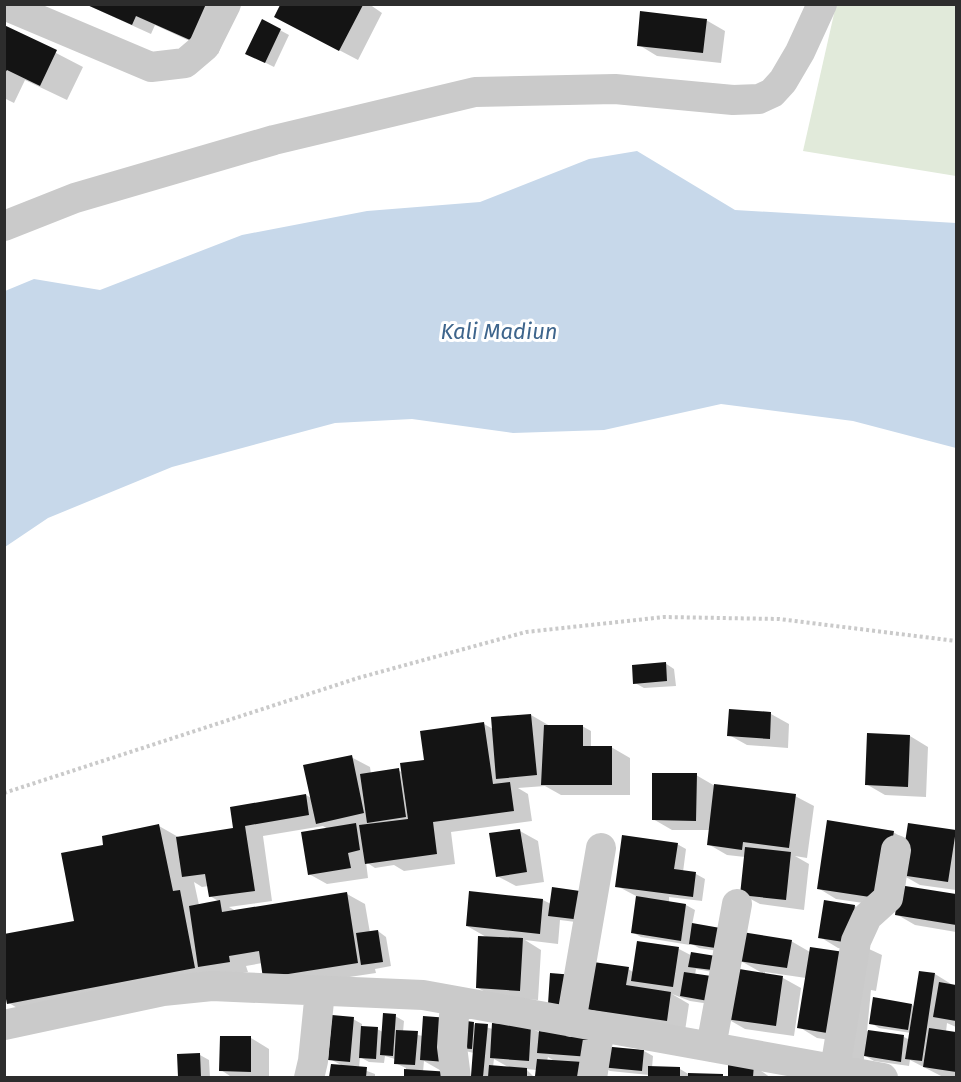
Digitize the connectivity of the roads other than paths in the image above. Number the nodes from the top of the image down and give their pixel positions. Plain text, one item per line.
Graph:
1 (226, 4) edge
2 (822, 4) edge
3 (4, 5) edge
4 (36, 11) edge
5 (4, 226) edge
6 (601, 848) dead end
7 (896, 850) dead end
8 (737, 904) dead end
9 (320, 991) junction
10 (455, 1001) junction
11 (585, 1024) junction
12 (4, 1025) edge
13 (711, 1047) junction
14 (835, 1069) junction
15 (309, 1077) edge
16 (456, 1077) edge
17 (592, 1077) edge
18 (883, 1077) edge

1 - 4 street
2 - 5 street
3 - 4 street
6 - 11 street
7 - 14 street
8 - 13 street
9 - 10 street
9 - 12 street
9 - 15 street
10 - 11 street
10 - 16 street
11 - 13 street
11 - 17 street
13 - 14 street
14 - 18 street

